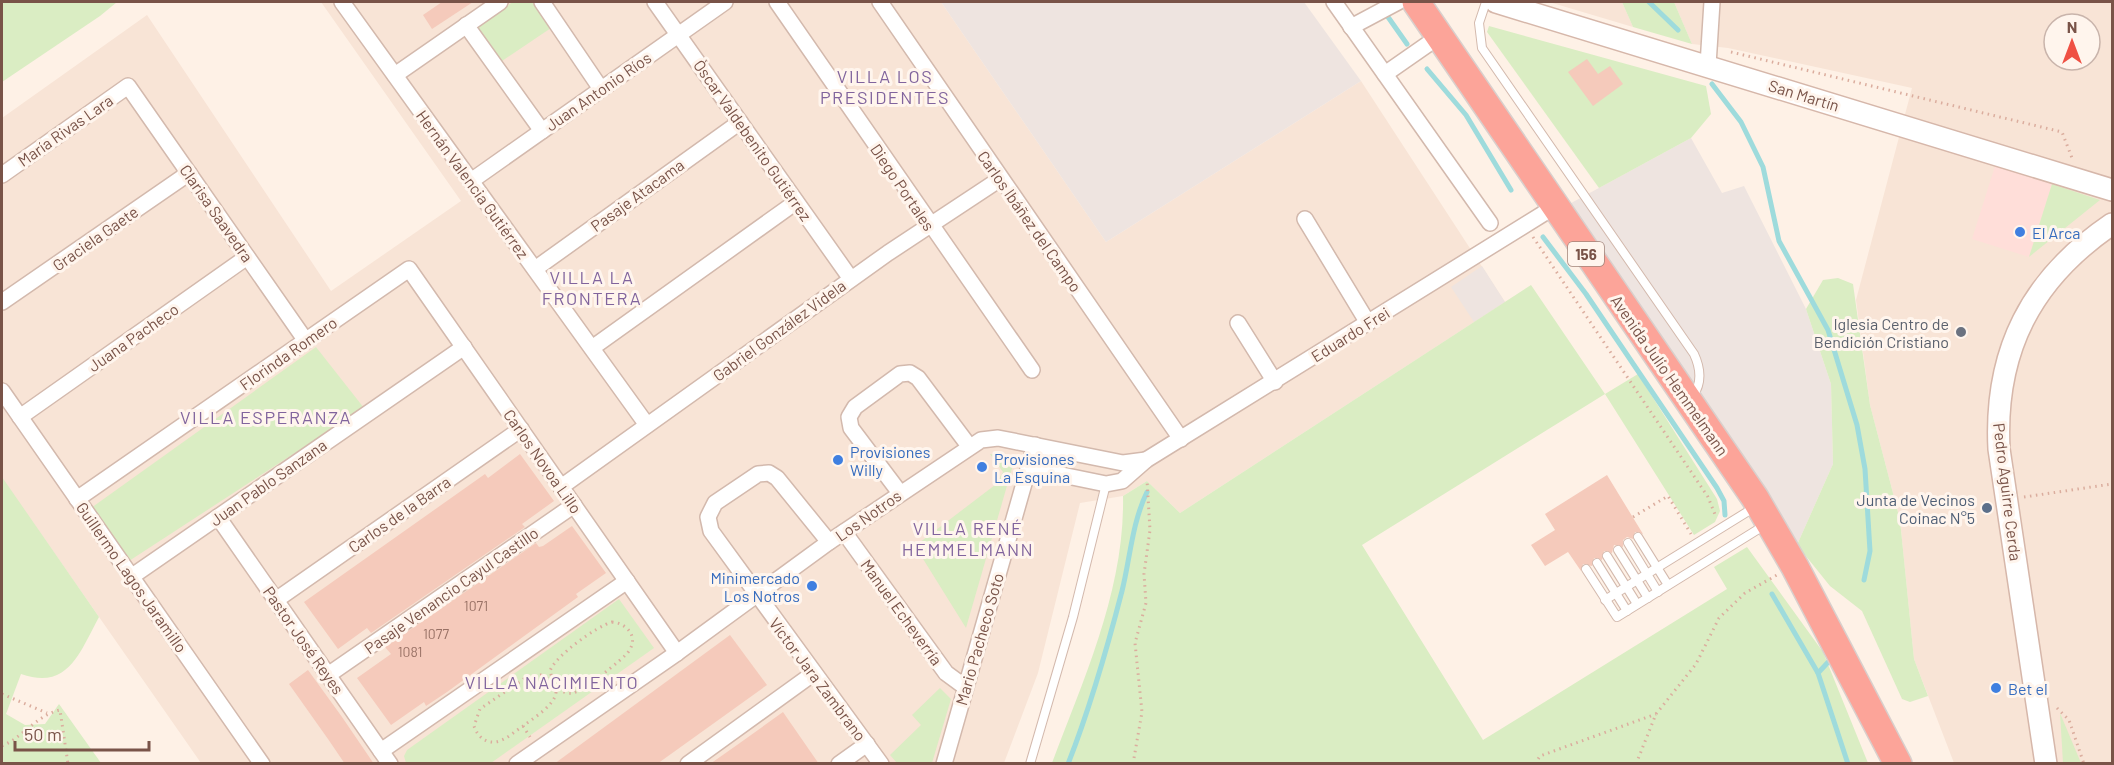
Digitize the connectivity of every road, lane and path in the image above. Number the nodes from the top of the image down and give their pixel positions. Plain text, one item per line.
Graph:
1 (344, 2) edge
2 (500, 2) edge
3 (542, 2) edge
4 (655, 2) edge
5 (725, 2) edge
6 (777, 2) edge
7 (880, 2) edge
8 (1334, 2) edge
9 (1398, 2) edge
10 (1416, 2) edge
11 (1485, 2) edge
12 (1496, 2) edge
13 (1712, 2) edge
14 (1540, 9) edge
15 (466, 25) junction
16 (1351, 27) junction
17 (678, 34) junction
18 (1440, 35) junction
19 (1708, 56) junction
20 (1384, 74) junction
21 (395, 75) junction
22 (128, 86) joint
23 (601, 89) junction
24 (740, 122) junction
25 (542, 131) junction
26 (2075, 164) dead end
27 (189, 173) junction
28 (2, 175) edge
29 (1000, 178) junction
30 (471, 181) junction
31 (2112, 190) edge
32 (796, 202) junction
33 (1554, 207) junction
34 (1305, 219) dead end
35 (1490, 223) dead end
36 (2112, 224) edge
37 (1525, 225) junction
38 (931, 227) junction
39 (247, 257) junction
40 (535, 268) junction
41 (409, 269) joint
42 (851, 279) junction
43 (2, 302) edge
44 (1238, 323) dead end
45 (1368, 323) junction
46 (306, 340) junction
47 (464, 347) junction
48 (592, 348) junction
49 (1032, 370) dead end
50 (1275, 382) junction
51 (2, 391) edge
52 (1688, 402) junction
53 (20, 417) junction
54 (647, 425) junction
55 (521, 429) junction
56 (1180, 439) junction
57 (1035, 445) junction
58 (969, 446) junction
59 (1146, 460) junction
60 (1028, 468) junction
61 (1106, 484) junction
62 (2112, 484) edge
63 (561, 487) junction
64 (900, 493) junction
65 (77, 499) junction
66 (2007, 499) junction
67 (574, 505) junction
68 (1764, 514) junction
69 (218, 517) junction
70 (1633, 517) dead end
71 (1719, 524) dead end
72 (844, 532) junction
73 (1638, 537) dead end
74 (1696, 537) dead end
75 (829, 542) junction
76 (1628, 543) dead end
77 (1618, 550) dead end
78 (1607, 556) dead end
79 (1597, 563) dead end
80 (1657, 567) junction
81 (1796, 567) junction
82 (1587, 569) dead end
83 (1647, 574) junction
84 (132, 577) junction
85 (1636, 580) junction
86 (627, 581) junction
87 (1668, 585) junction
88 (1626, 587) junction
89 (1658, 592) junction
90 (1616, 593) junction
91 (755, 594) junction
92 (1648, 598) junction
93 (276, 600) junction
94 (1605, 600) junction
95 (1637, 604) junction
96 (1627, 611) junction
97 (677, 653) junction
98 (556, 660) joint
99 (814, 673) junction
100 (328, 675) junction
101 (965, 687) junction
102 (2036, 689) junction
103 (2, 694) edge
104 (480, 709) joint
105 (47, 712) junction
106 (1656, 714) junction
107 (867, 744) junction
108 (2, 746) edge
109 (386, 757) edge
110 (518, 763) edge
111 (68, 764) edge
112 (262, 764) edge
113 (688, 764) edge
114 (839, 764) edge
115 (881, 764) edge
116 (944, 764) edge
117 (1030, 764) edge
118 (1133, 764) edge
119 (1535, 764) edge
120 (1636, 764) edge
121 (1898, 764) edge
122 (2046, 764) edge
123 (2084, 764) edge

1 - 21 street, Hernán Valencia Gutiérrez
2 - 15 street
3 - 23 street
4 - 17 street, Òscar Valdebenito Gutiérrez
5 - 17 street, Juan Antonio Ríos
6 - 38 street, Diego Portales
7 - 29 street, Carlos Ibáñez del Campo
8 - 16 street
9 - 16 street
10 - 18 highway, Avenida Julio Hemmelmann / 156
11 - 52 lane
12 - 14 street, San Martín
13 - 19 street
14 - 19 street, San Martín
15 - 21 street
15 - 25 street
16 - 20 street
17 - 23 street, Juan Antonio Ríos
17 - 24 street, Òscar Valdebenito Gutiérrez
18 - 20 street
18 - 33 highway, Avenida Julio Hemmelmann / 156
19 - 26 path
19 - 31 street, San Martín
20 - 35 street
21 - 30 street, Hernán Valencia Gutiérrez
22 - 27 street, Clarisa Saavedra
22 - 28 street, María Rivas Lara
23 - 25 street, Juan Antonio Ríos
24 - 32 street, Òscar Valdebenito Gutiérrez
24 - 40 street, Pasaje Atacama
25 - 30 street, Juan Antonio Ríos
27 - 39 street, Clarisa Saavedra
27 - 43 street, Graciela Gaete
29 - 38 street, Gabriel González Videla
29 - 56 street, Carlos Ibáñez del Campo
30 - 40 street, Hernán Valencia Gutiérrez
32 - 42 street, Òscar Valdebenito Gutiérrez
32 - 48 street
33 - 37 street, Eduardo Frei
33 - 52 highway, Avenida Julio Hemmelmann / 156
34 - 45 street
36 - 66 street, Pedro Aguirre Cerda
37 - 45 street, Eduardo Frei
37 - 71 path
38 - 42 street, Gabriel González Videla
38 - 49 street, Diego Portales
39 - 46 street, Clarisa Saavedra
39 - 53 street, Juana Pacheco
40 - 48 street, Hernán Valencia Gutiérrez
41 - 46 street, Florinda Romero
41 - 47 street, Carlos Novoa Lillo
42 - 54 street, Gabriel González Videla
44 - 50 street
45 - 50 street, Eduardo Frei
46 - 65 street, Florinda Romero
47 - 55 street, Carlos Novoa Lillo
47 - 69 street, Juan Pablo Sanzana
48 - 54 street, Hernán Valencia Gutiérrez
50 - 56 street, Eduardo Frei
51 - 53 street, Guillermo Lagos Jaramillo
52 - 68 highway, Avenida Julio Hemmelmann / 156
53 - 65 street, Guillermo Lagos Jaramillo
54 - 63 street, Gabriel González Videla
55 - 63 street, Carlos Novoa Lillo
55 - 93 street, Carlos de la Barra
56 - 59 street, Eduardo Frei
57 - 58 street, Los Notros
57 - 59 street, Los Notros
57 - 60 street, Mario Pacheco Soto
58 - 64 street, Los Notros
58 - 64 street
59 - 61 street
59 - 118 path
60 - 61 street
60 - 101 street, Mario Pacheco Soto
61 - 117 lane
62 - 66 path
63 - 67 street, Carlos Novoa Lillo
64 - 72 street, Los Notros
65 - 84 street, Guillermo Lagos Jaramillo
66 - 102 street, Pedro Aguirre Cerda
67 - 86 street, Carlos Novoa Lillo
67 - 100 street, Pasaje Venancio Cayul Castillo
68 - 80 lane
68 - 81 highway, Avenida Julio Hemmelmann / 156
68 - 87 lane
69 - 84 street, Juan Pablo Sanzana
69 - 93 street, Pastor José Reyes
70 - 74 path
72 - 75 street, Los Notros
72 - 101 street, Manuel Echeverría
73 - 80 lane
75 - 91 street, Los Notros
75 - 91 street, Víctor Jara Zambrano
76 - 83 lane
77 - 85 lane
78 - 88 lane
79 - 90 lane
80 - 83 lane
80 - 87 lane
81 - 106 path
81 - 121 highway, Avenida Julio Hemmelmann / 156
82 - 94 lane
83 - 85 lane
83 - 89 lane
84 - 112 street, Guillermo Lagos Jaramillo
85 - 88 lane
85 - 92 lane
86 - 97 street, Carlos Novoa Lillo
86 - 109 street
87 - 89 lane
88 - 90 lane
88 - 95 lane
89 - 92 lane
90 - 94 lane
90 - 96 lane
91 - 97 street, Los Notros
91 - 99 street, Víctor Jara Zambrano
92 - 95 lane
93 - 100 street, Pastor José Reyes
94 - 96 lane
95 - 96 lane
97 - 110 street, Los Notros
98 - 98 path
99 - 107 street, Víctor Jara Zambrano
99 - 113 street
100 - 109 street, Pastor José Reyes
101 - 116 street, Mario Pacheco Soto
102 - 122 street, Pedro Aguirre Cerda
102 - 123 path
103 - 105 path
104 - 104 path
105 - 108 path
105 - 111 path
106 - 119 path
106 - 120 path
107 - 114 street
107 - 115 street, Víctor Jara Zambrano

